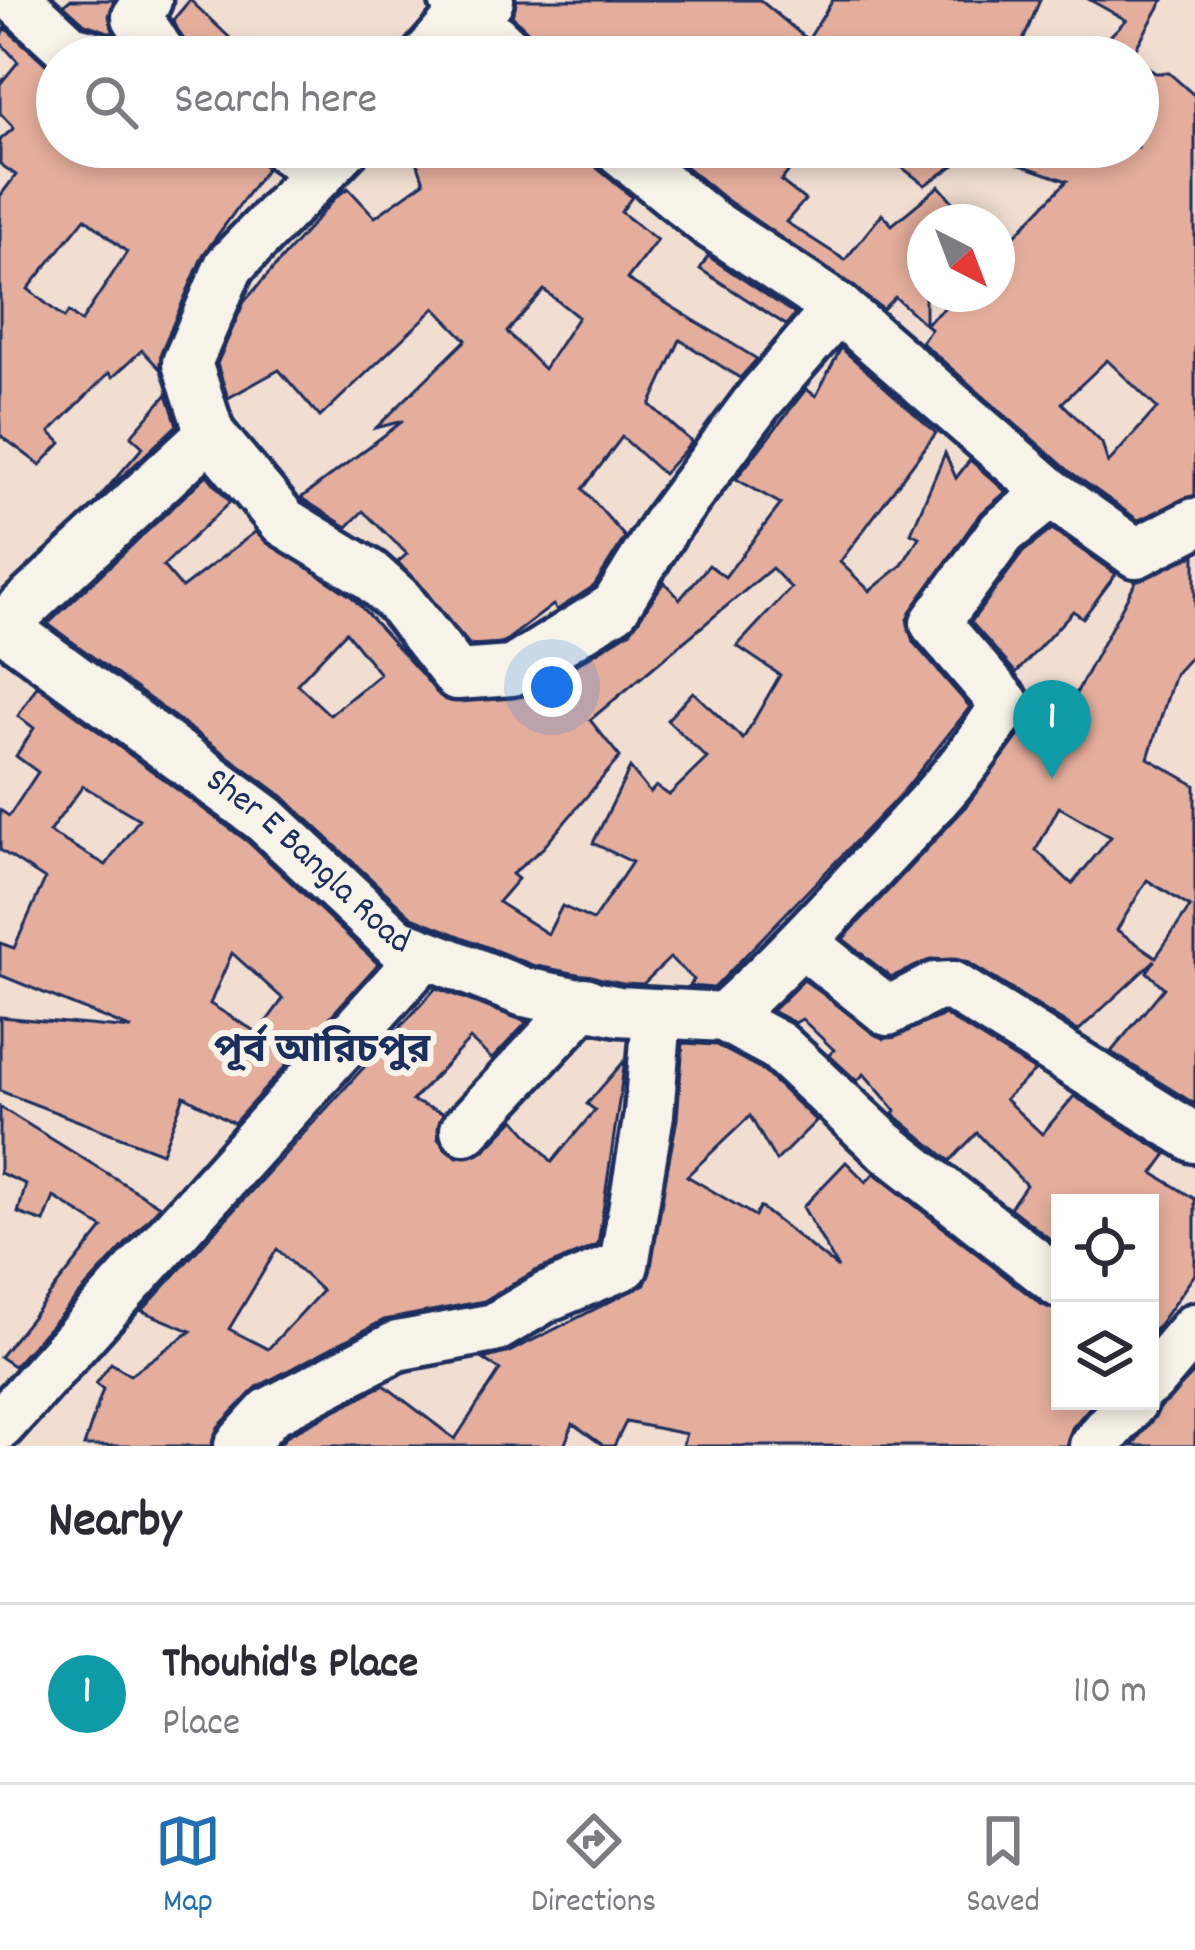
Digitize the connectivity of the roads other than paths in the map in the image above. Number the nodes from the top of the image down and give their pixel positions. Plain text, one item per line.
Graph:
1 (17, 0) edge
2 (147, 0) edge
3 (469, 4) edge
4 (56, 36) edge
5 (149, 36) edge
6 (443, 36) edge
7 (496, 36) edge
8 (307, 168) edge
9 (642, 168) edge
10 (838, 308) junction
11 (210, 434) junction
12 (1051, 493) junction
13 (1195, 523) edge
14 (1, 625) edge
15 (804, 944) junction
16 (424, 955) junction
17 (585, 1002) junction
18 (657, 1016) junction
19 (724, 1017) junction
20 (465, 1130) dead end
21 (1195, 1138) edge
22 (1051, 1276) edge
23 (1125, 1410) edge
24 (0, 1425) edge
25 (239, 1446) edge
26 (1094, 1446) edge

1 - 4 street
2 - 5 street
3 - 6 street
3 - 7 street
8 - 11 street
9 - 10 street
10 - 11 street
10 - 12 street
11 - 14 street
12 - 13 street
12 - 15 street
14 - 16 street, Sher E Bangla Road
15 - 19 street
15 - 21 street
16 - 17 street, Sher E Bangla Road
16 - 24 street
17 - 18 street, Sher E Bangla Road
17 - 20 street
18 - 19 street, Sher E Bangla Road
18 - 25 street
19 - 22 street
23 - 26 street

